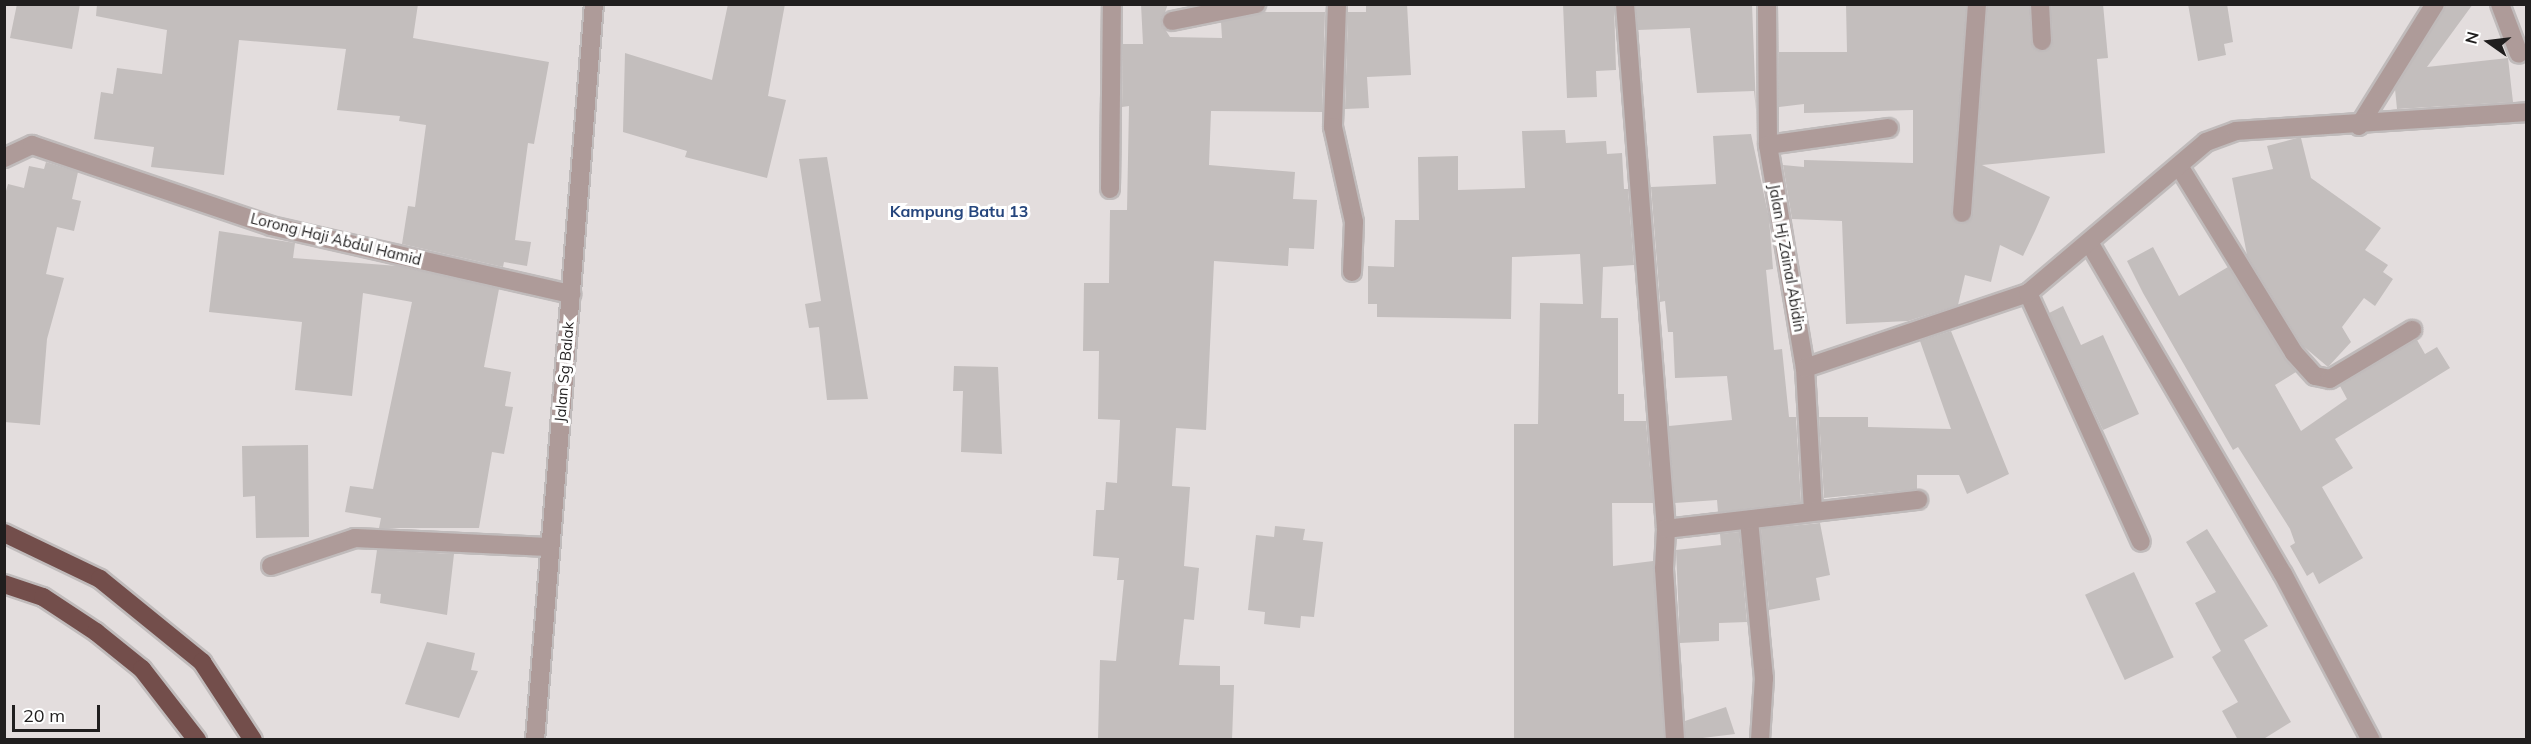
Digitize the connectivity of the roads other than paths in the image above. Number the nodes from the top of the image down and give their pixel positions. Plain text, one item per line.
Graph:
1 (594, 4) edge
2 (1112, 4) edge
3 (1257, 4) edge
4 (1337, 4) edge
5 (1625, 4) edge
6 (1767, 4) edge
7 (1977, 4) edge
8 (2040, 4) edge
9 (2435, 4) edge
10 (2500, 4) edge
11 (1172, 21) dead end
12 (2042, 41) dead end
13 (2519, 54) dead end
14 (2526, 112) edge
15 (2359, 126) junction
16 (1889, 128) dead end
17 (1768, 145) junction
18 (4, 158) edge
19 (2179, 166) junction
20 (1110, 189) dead end
21 (1962, 213) dead end
22 (2090, 244) junction
23 (1352, 272) dead end
24 (2028, 293) junction
25 (571, 294) junction
26 (2412, 330) dead end
27 (1805, 368) junction
28 (1918, 500) dead end
29 (1813, 511) junction
30 (1749, 520) junction
31 (1666, 529) junction
32 (4, 533) edge
33 (2141, 542) dead end
34 (548, 548) junction
35 (271, 566) dead end
36 (4, 584) edge
37 (197, 740) edge
38 (253, 740) edge
39 (536, 740) edge
40 (1675, 740) edge
41 (1760, 740) edge
42 (2371, 740) edge

1 - 25 street, Jalan Sg Balak
2 - 20 street
3 - 11 street
4 - 23 street
5 - 31 street
6 - 17 street, Jalan Hj Zainal Abidin
7 - 21 street
8 - 12 street
9 - 15 street
10 - 13 street
14 - 15 street
15 - 19 street
16 - 17 street
17 - 27 street, Jalan Hj Zainal Abidin
18 - 25 street, Lorong Haji Abdul Hamid
19 - 22 street
19 - 26 street
22 - 24 street
22 - 42 street
24 - 27 street
24 - 33 street
25 - 34 street, Jalan Sg Balak
27 - 29 street, Jalan Hj Zainal Abidin
28 - 29 street
29 - 30 street
30 - 31 street
30 - 41 street
31 - 40 street
32 - 38 highway
34 - 35 street
34 - 39 street, Jalan Sg Balak
36 - 37 highway

